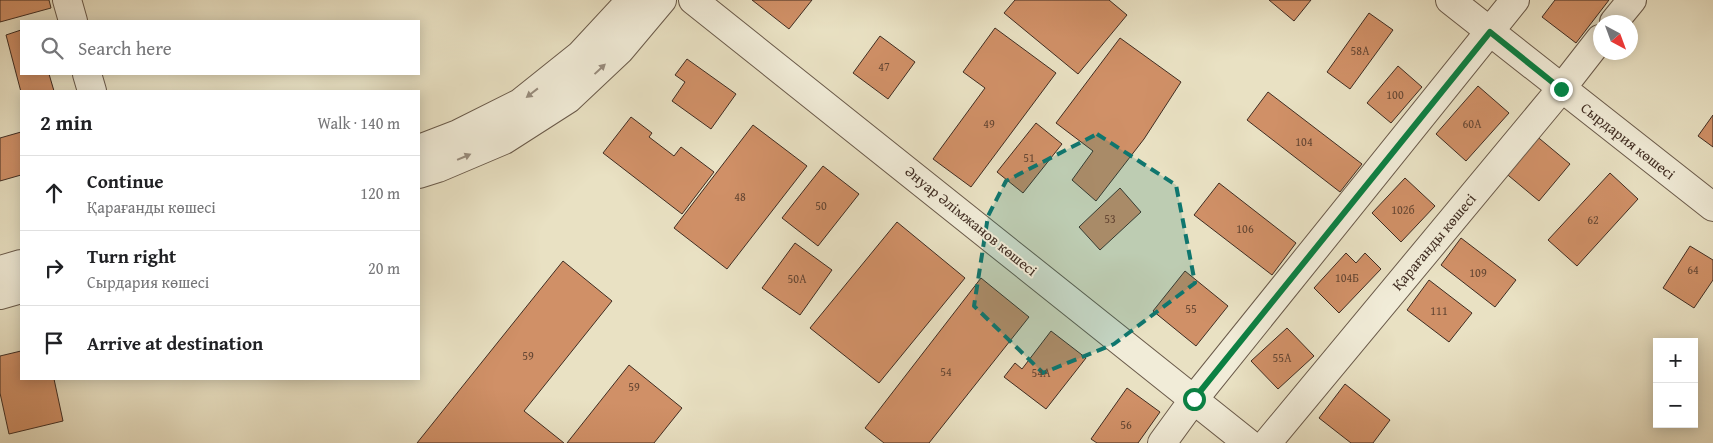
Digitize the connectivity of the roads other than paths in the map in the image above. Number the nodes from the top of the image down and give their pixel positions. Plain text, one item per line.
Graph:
1 (67, 0) edge
2 (630, 0) edge
3 (662, 0) edge
4 (693, 0) edge
5 (1450, 0) edge
6 (1515, 0) edge
7 (1632, 0) edge
8 (1620, 15) edge
9 (73, 20) edge
10 (1490, 32) junction
11 (1593, 48) edge
12 (87, 75) edge
13 (1561, 89) junction
14 (92, 90) edge
15 (420, 149) edge
16 (420, 174) edge
17 (1713, 207) edge
18 (20, 264) edge
19 (0, 270) edge
20 (20, 289) edge
21 (0, 295) edge
22 (1194, 399) junction
23 (1162, 443) edge
24 (1248, 443) edge
25 (1267, 443) edge

1 - 9 street
2 -> 15 street
16 -> 3 street
4 - 22 street, Әнуар Әлімжанов көшесі
5 - 10 street, Сырдария көшесі
6 - 10 street
7 - 8 street
10 - 13 street, Сырдария көшесі
10 - 22 street
11 - 13 street, Қарағанды көшесі
12 - 14 street
13 - 17 street, Сырдария көшесі
13 - 25 street, Қарағанды көшесі
18 - 19 street
20 - 21 street
22 - 23 street
22 - 24 street, Әнуар Әлімжанов көшесі

